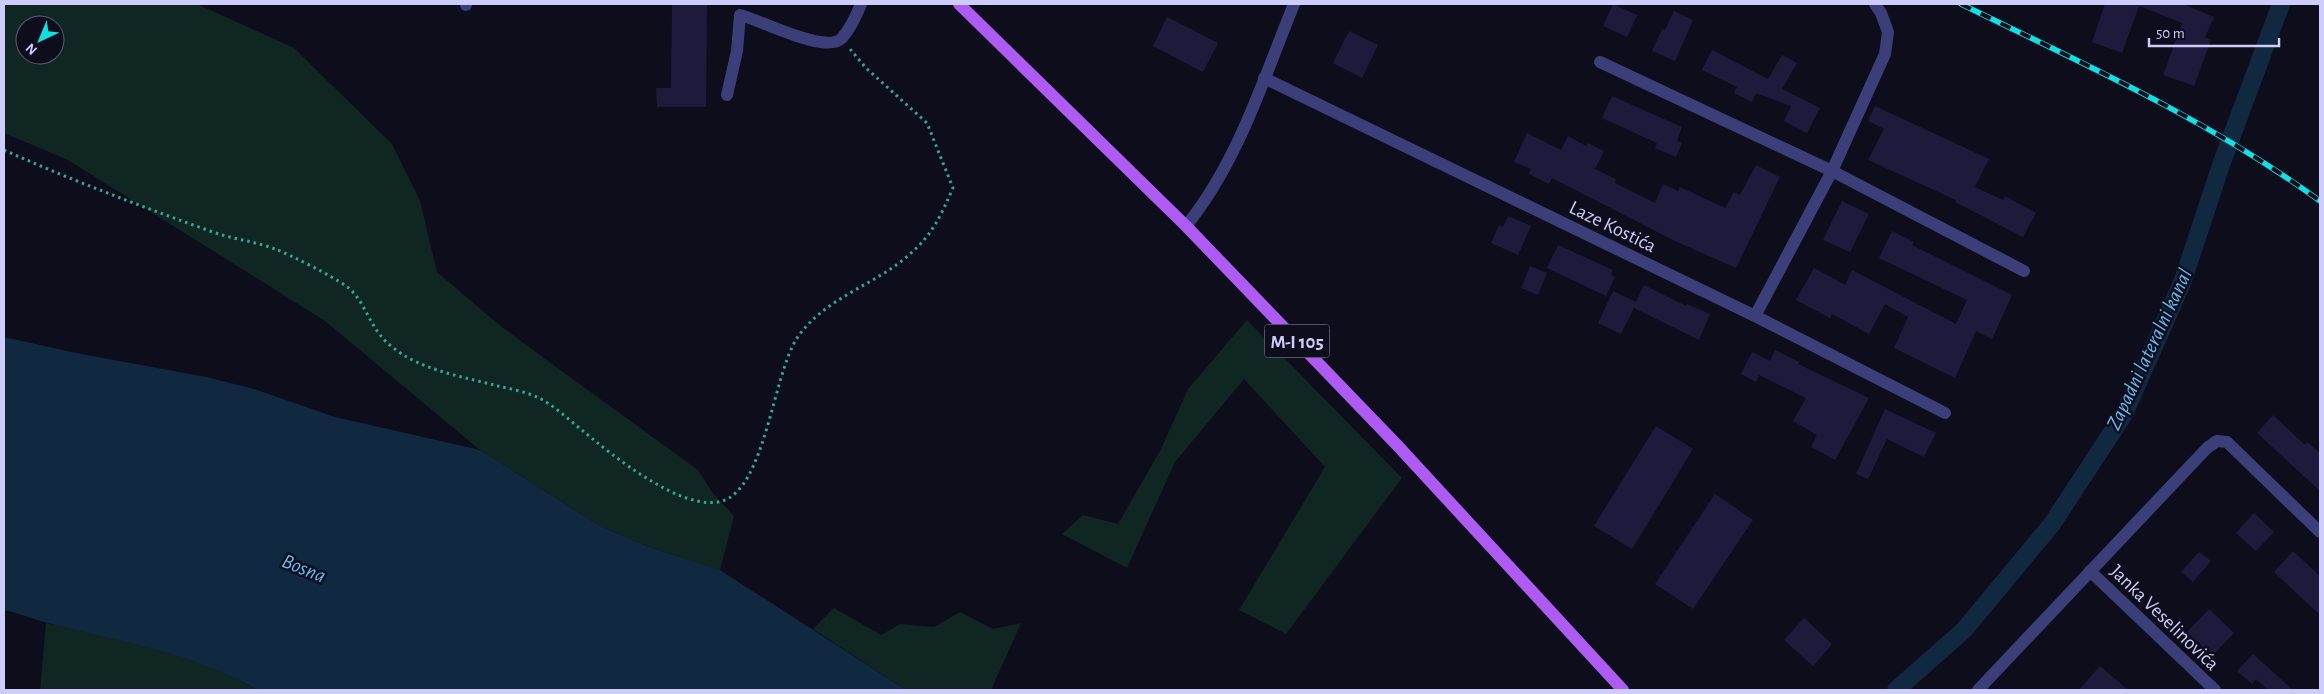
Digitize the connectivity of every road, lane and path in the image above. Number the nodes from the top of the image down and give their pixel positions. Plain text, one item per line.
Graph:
1 (862, 4) edge
2 (959, 4) edge
3 (1294, 4) edge
4 (1875, 4) edge
5 (738, 9) edge
6 (842, 39) junction
7 (1600, 62) dead end
8 (1264, 78) junction
9 (727, 95) dead end
10 (4, 150) edge
11 (1832, 171) junction
12 (1186, 226) junction
13 (2024, 272) dead end
14 (1755, 316) junction
15 (1945, 413) dead end
16 (2320, 532) edge
17 (2090, 571) junction
18 (1623, 690) edge
19 (1978, 690) edge
20 (2215, 690) edge

1 - 6 street
2 - 12 main road, M-I 105
3 - 8 street
4 - 11 street
5 - 6 street
5 - 9 street
6 - 10 path
7 - 11 street
8 - 12 street
8 - 14 street, Laze Kostića
11 - 13 street
11 - 14 street
12 - 18 main road, M-I 105
14 - 15 street, Laze Kostića
16 - 17 street
17 - 19 street
17 - 20 street, Janka Veselinovića

